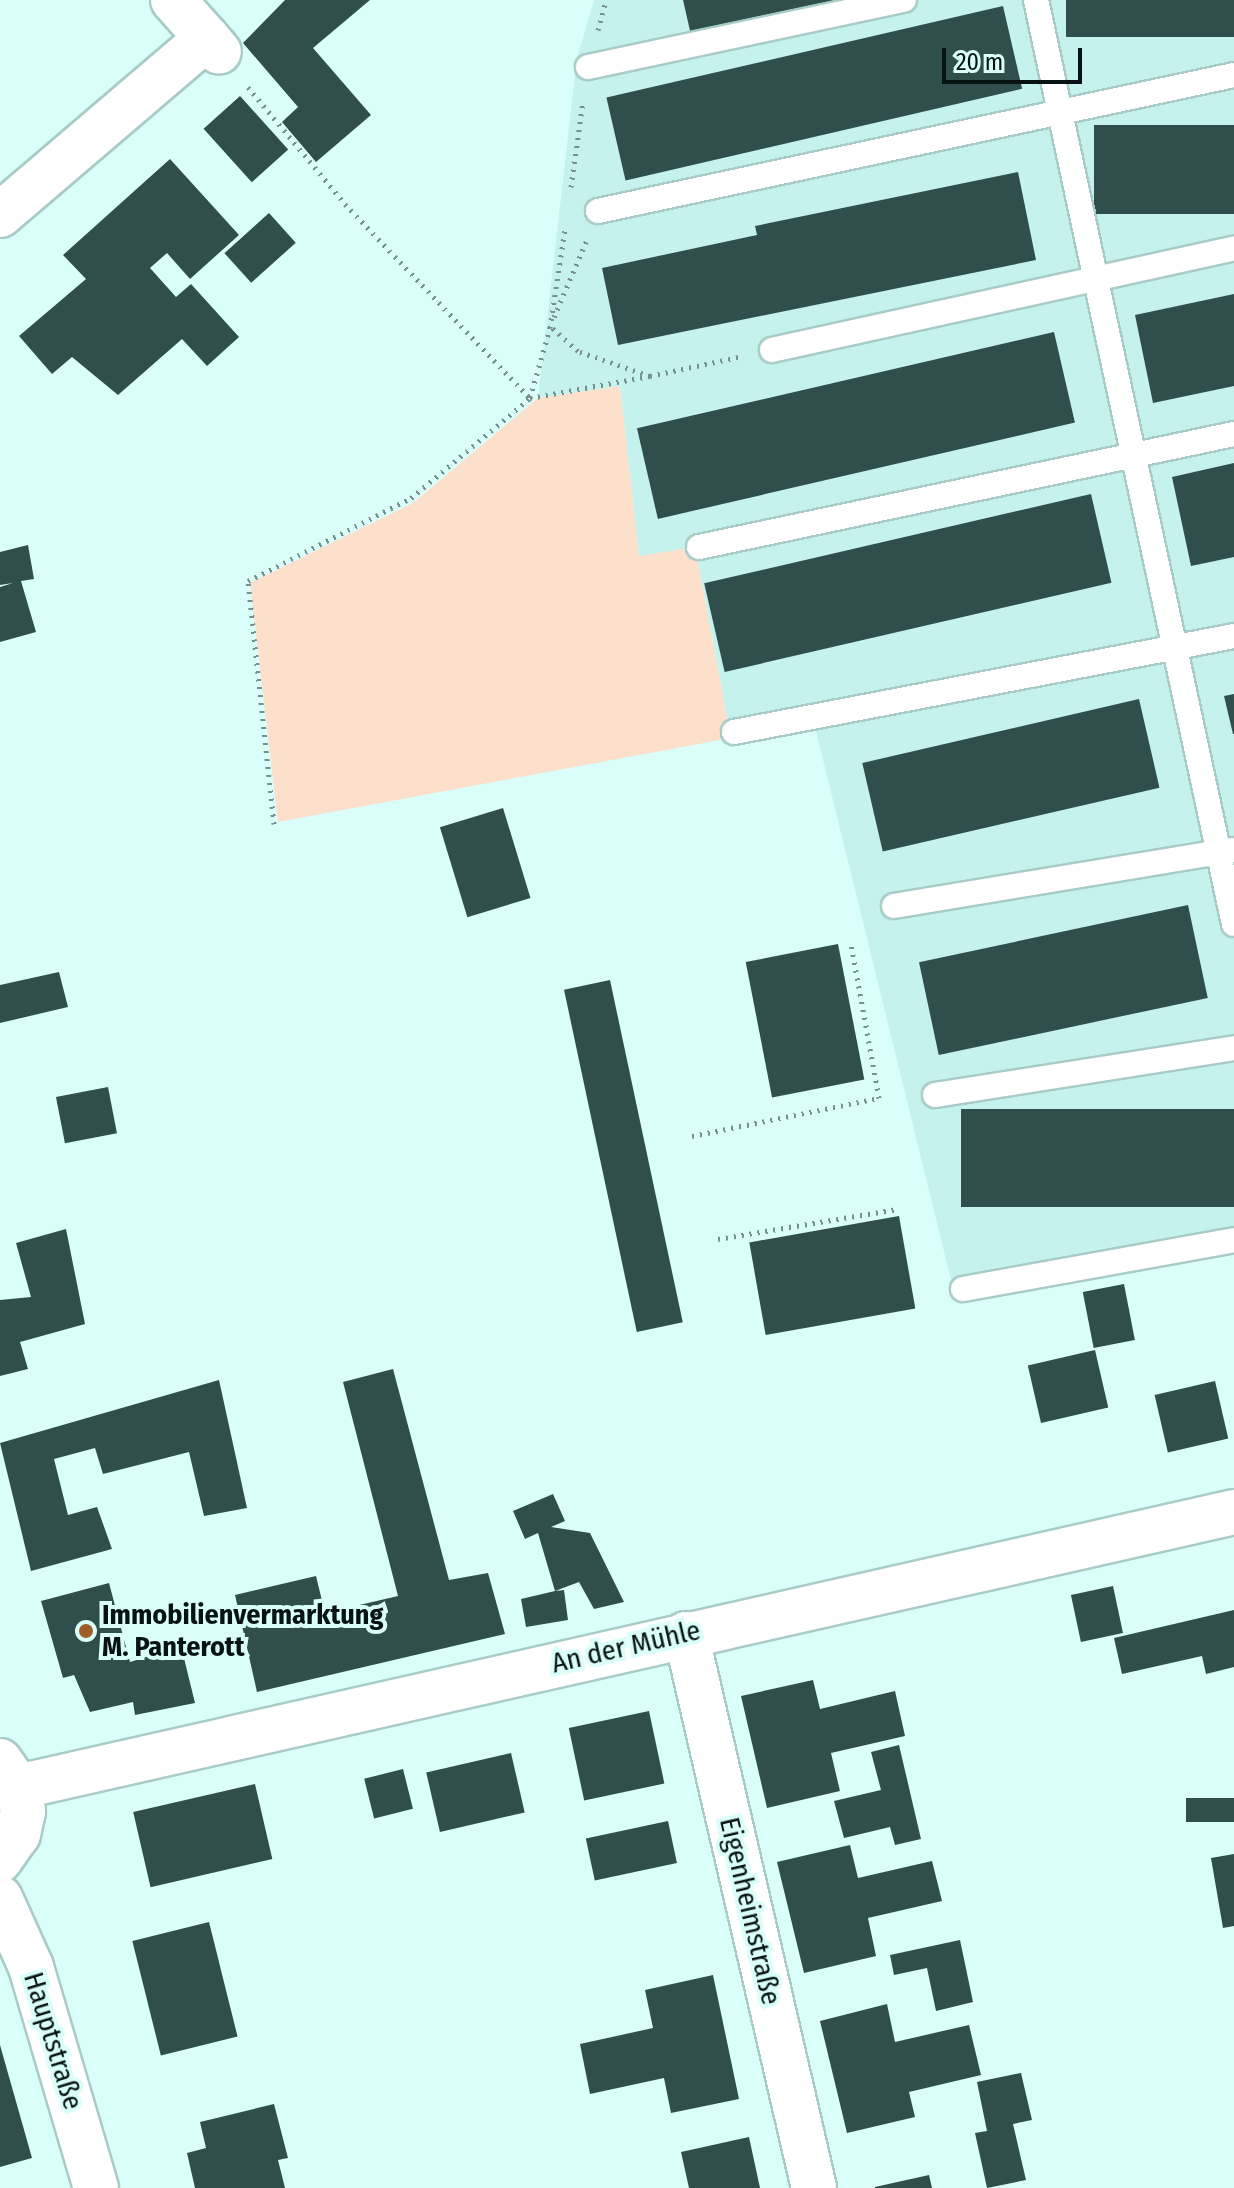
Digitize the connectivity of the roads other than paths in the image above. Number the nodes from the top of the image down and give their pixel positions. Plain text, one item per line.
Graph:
1 (173, 0) edge
2 (904, 0) edge
3 (1036, 0) edge
4 (588, 67) road end
5 (1234, 75) edge
6 (1062, 112) junction
7 (598, 211) road end
8 (0, 215) edge
9 (1234, 248) edge
10 (1098, 281) junction
11 (772, 350) road end
12 (1234, 434) edge
13 (1135, 459) junction
14 (699, 547) dead end
15 (1234, 636) edge
16 (1175, 647) junction
17 (734, 732) dead end
18 (1226, 851) edge
19 (894, 906) dead end
20 (1234, 924) edge
21 (1234, 1048) edge
22 (935, 1095) dead end
23 (1234, 1240) edge
24 (963, 1289) dead end
25 (1234, 1512) edge
26 (686, 1634) junction
27 (9, 1774) edge
28 (0, 1860) edge
29 (0, 1898) edge
30 (96, 2188) edge
31 (814, 2188) edge

1 - 8 street
2 - 4 lane
3 - 6 lane
5 - 6 lane
6 - 7 lane
6 - 10 lane
9 - 10 lane
10 - 11 lane
10 - 13 lane
12 - 13 lane
13 - 14 lane
13 - 16 lane
15 - 16 lane
16 - 17 lane
16 - 18 lane
18 - 19 lane
18 - 20 lane
21 - 22 lane
23 - 24 lane
25 - 26 street, An der Mühle
26 - 27 street, An der Mühle
26 - 31 street, Eigenheimstraße
27 - 28 street
29 - 30 street, Hauptstraße

